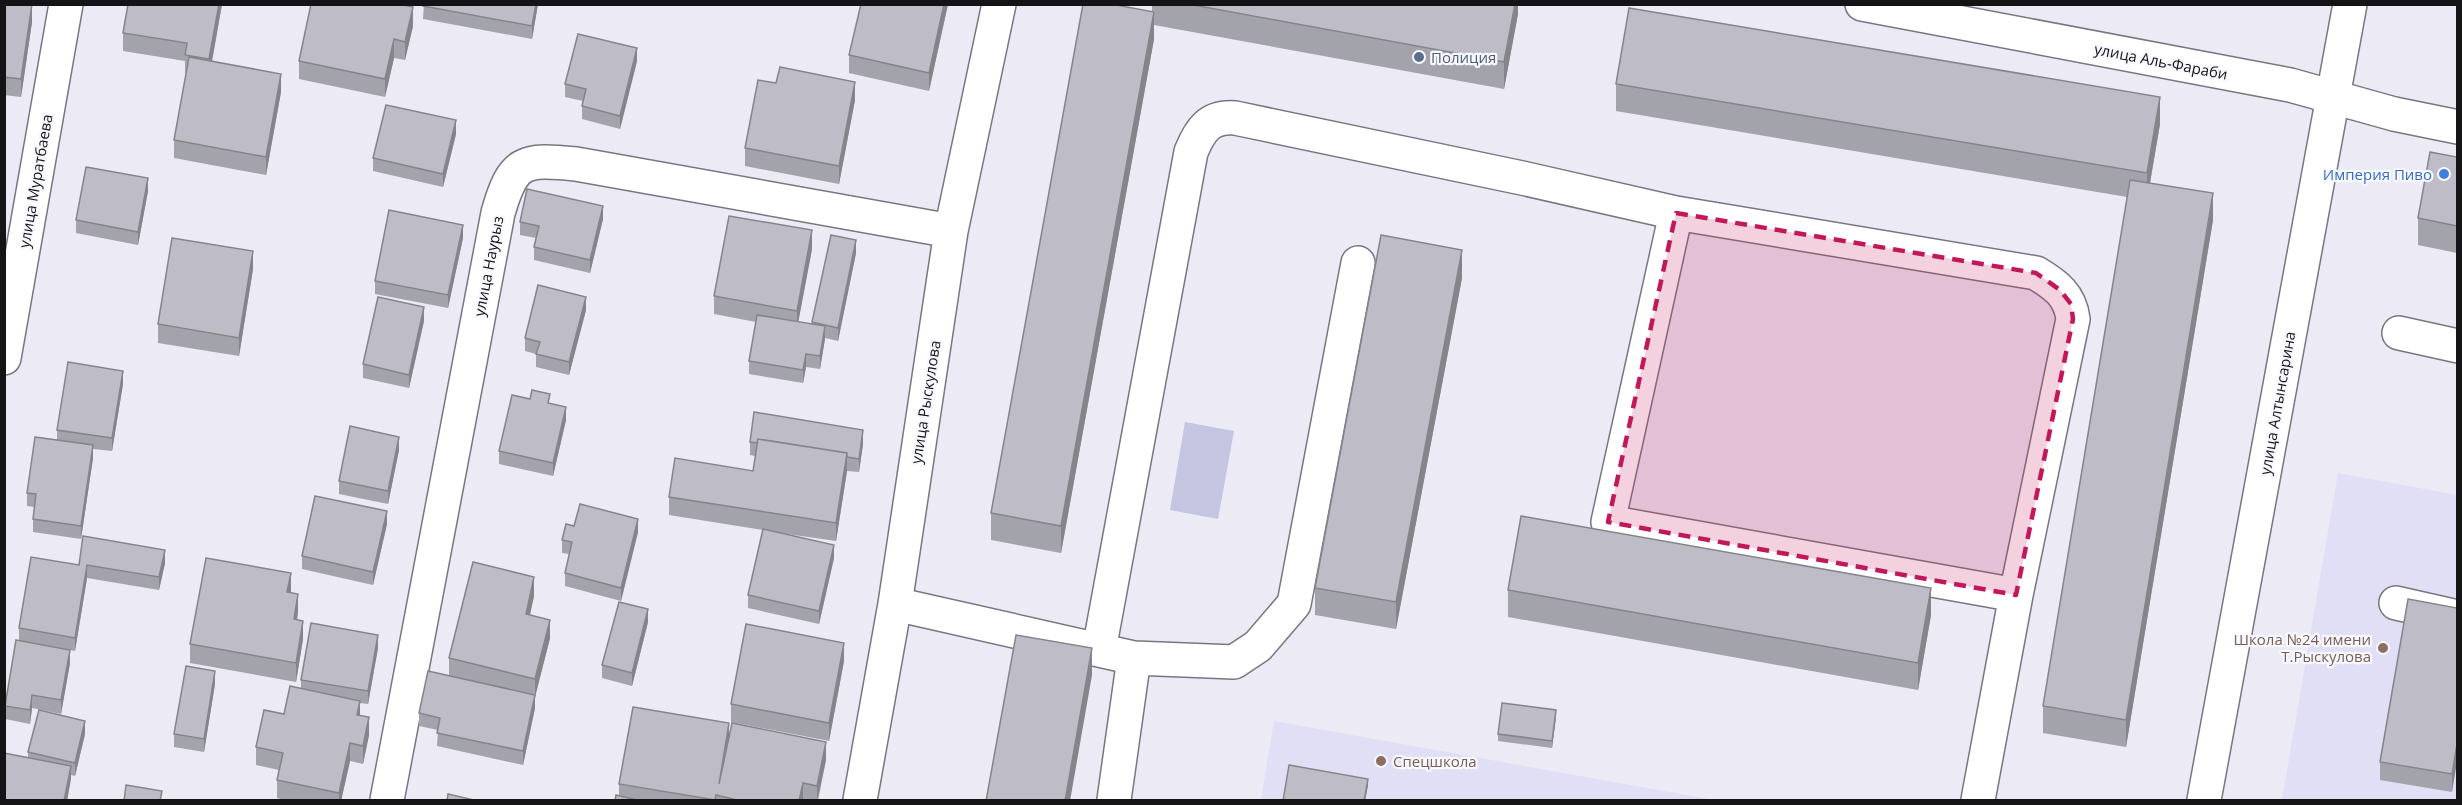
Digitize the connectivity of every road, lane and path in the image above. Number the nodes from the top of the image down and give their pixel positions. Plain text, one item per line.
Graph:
1 (66, 4) edge
2 (999, 4) edge
3 (1862, 4) edge
4 (2350, 4) edge
5 (2334, 98) junction
6 (2457, 127) edge
7 (1676, 213) junction
8 (951, 231) junction
9 (1359, 263) dead end
10 (2399, 333) dead end
11 (2457, 346) edge
12 (4, 358) edge
13 (2016, 595) junction
14 (2396, 603) dead end
15 (895, 604) junction
16 (2457, 616) edge
17 (1099, 650) junction
18 (1134, 658) junction
19 (387, 801) edge
20 (860, 801) edge
21 (1114, 801) edge
22 (1978, 801) edge
23 (2204, 801) edge

1 - 12 street, улица Муратбаева
2 - 8 street, улица Рыскулова
3 - 5 street, улица Аль-Фараби
4 - 5 street, улица Алтынсарина
5 - 6 street, улица Аль-Фараби
5 - 23 street, улица Алтынсарина
7 - 13 street
7 - 13 street
7 - 17 street
8 - 15 street, улица Рыскулова
8 - 19 street, улица Наурыз
9 - 18 street
10 - 11 street
13 - 22 street
14 - 16 street
15 - 17 street
15 - 20 street, улица Рыскулова
17 - 18 street
18 - 21 street

